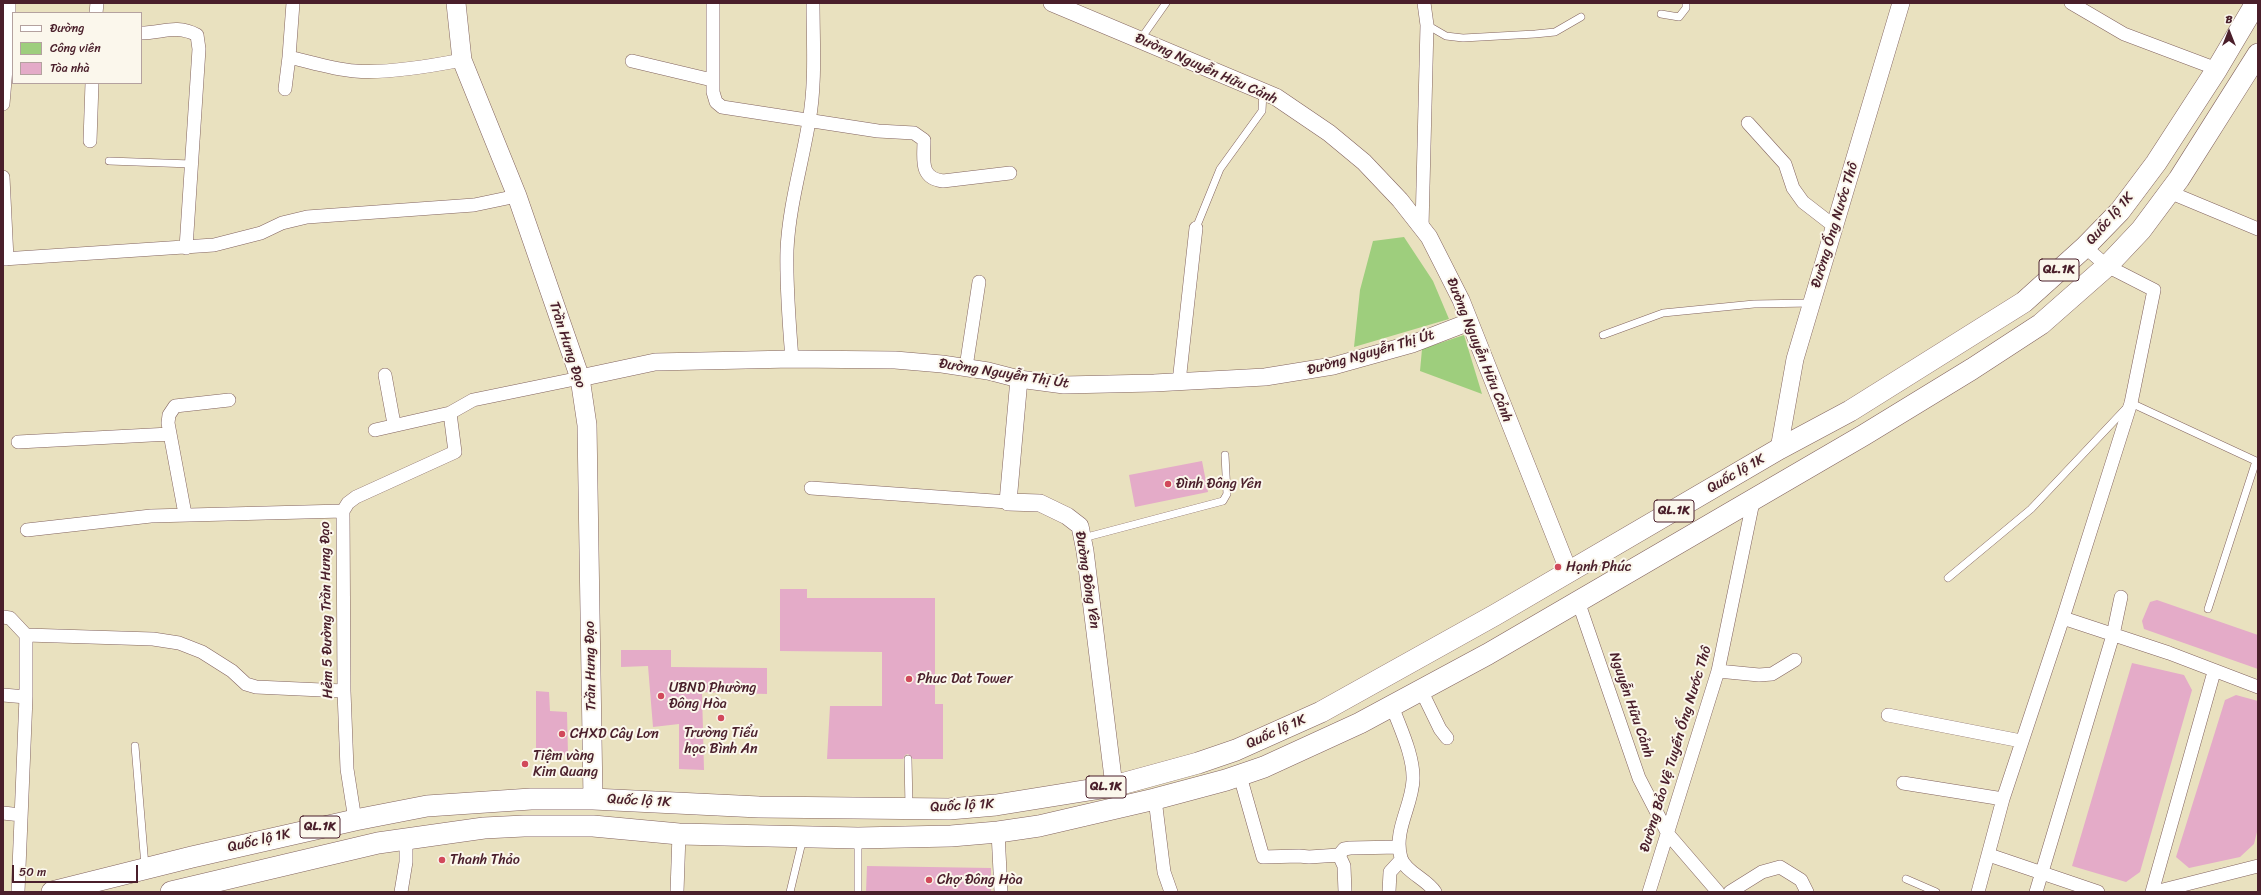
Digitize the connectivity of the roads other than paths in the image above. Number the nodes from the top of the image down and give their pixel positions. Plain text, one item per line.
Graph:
1 (10, 3) edge
2 (293, 3) edge
3 (456, 3) edge
4 (713, 3) edge
5 (813, 3) edge
6 (1052, 3) edge
7 (1166, 3) edge
8 (1424, 3) edge
9 (1686, 3) edge
10 (1901, 3) edge
11 (2071, 3) edge
12 (2256, 3) edge
13 (1661, 14) dead end
14 (1581, 17) dead end
15 (1427, 25) junction
16 (11, 33) edge
17 (142, 33) edge
18 (1140, 40) junction
19 (2258, 54) edge
20 (289, 57) junction
21 (462, 60) junction
22 (632, 61) dead end
23 (2217, 69) junction
24 (712, 80) junction
25 (92, 84) edge
26 (285, 89) dead end
27 (1263, 92) junction
28 (3, 104) edge
29 (809, 121) junction
30 (1748, 123) dead end
31 (90, 141) dead end
32 (109, 161) dead end
33 (191, 164) junction
34 (1010, 173) dead end
35 (3, 177) edge
36 (2169, 192) junction
37 (517, 196) junction
38 (2118, 213) junction
39 (1834, 226) junction
40 (1422, 227) junction
41 (1196, 228) joint
42 (2258, 230) edge
43 (2137, 234) junction
44 (2085, 247) junction
45 (186, 248) junction
46 (5, 259) edge
47 (2107, 266) junction
48 (979, 282) dead end
49 (1811, 303) junction
50 (1469, 322) junction
51 (1603, 335) dead end
52 (792, 358) junction
53 (966, 367) junction
54 (385, 375) dead end
55 (580, 378) junction
56 (1019, 379) junction
57 (1179, 382) junction
58 (229, 400) dead end
59 (2131, 402) junction
60 (450, 413) junction
61 (394, 424) junction
62 (375, 430) dead end
63 (170, 434) junction
64 (18, 442) dead end
65 (1779, 449) junction
66 (1225, 455) dead end
67 (2257, 462) edge
68 (811, 488) dead end
69 (1754, 497) junction
70 (1008, 502) junction
71 (342, 511) junction
72 (185, 514) junction
73 (27, 530) dead end
74 (1083, 538) junction
75 (1569, 572) junction
76 (1948, 578) dead end
77 (2121, 596) dead end
78 (1578, 601) junction
79 (2208, 609) dead end
80 (3, 617) edge
81 (2063, 618) junction
82 (26, 635) junction
83 (2114, 635) junction
84 (1795, 660) dead end
85 (1718, 671) junction
86 (2214, 672) junction
87 (2258, 687) edge
88 (1421, 690) junction
89 (344, 692) junction
90 (3, 695) edge
91 (26, 697) junction
92 (1392, 706) junction
93 (1888, 715) dead end
94 (1447, 738) dead end
95 (2021, 741) junction
96 (135, 746) dead end
97 (908, 759) dead end
98 (1240, 776) junction
99 (1903, 783) dead end
100 (1114, 786) junction
101 (593, 799) junction
102 (1155, 799) junction
103 (2003, 799) junction
104 (996, 805) junction
105 (909, 808) junction
106 (403, 810) junction
107 (3, 813) edge
108 (21, 815) junction
109 (355, 820) junction
110 (593, 826) junction
111 (998, 832) junction
112 (679, 834) junction
113 (1668, 834) junction
114 (406, 837) junction
115 (803, 838) junction
116 (858, 838) junction
117 (1399, 847) junction
118 (1339, 855) junction
119 (1989, 855) junction
120 (1401, 860) junction
121 (2258, 866) edge
122 (145, 868) junction
123 (2042, 872) junction
124 (1906, 879) dead end
125 (18, 892) edge
126 (52, 892) edge
127 (171, 892) edge
128 (401, 892) edge
129 (677, 892) edge
130 (790, 892) edge
131 (858, 892) edge
132 (1001, 892) edge
133 (1171, 892) edge
134 (1345, 892) edge
135 (1389, 892) edge
136 (1436, 892) edge
137 (1649, 892) edge
138 (1718, 892) edge
139 (1730, 892) edge
140 (1807, 892) edge
141 (1936, 892) edge
142 (1978, 892) edge
143 (2036, 892) edge
144 (2098, 892) edge
145 (2154, 892) edge

1 - 16 street
2 - 20 street
3 - 21 main road, Trần Hưng Đạo
4 - 24 street
5 - 29 street
6 - 18 street, Đường Nguyễn Hữu Cảnh
7 - 18 lane
8 - 15 street
9 - 13 lane
10 - 39 street, Đường Ống Nước Thô
11 - 23 street
12 - 23 main road, Quốc lộ 1K / QL.1K
14 - 15 lane
15 - 40 street
16 - 28 street
17 - 33 street
18 - 27 street, Đường Nguyễn Hữu Cảnh
19 - 36 main road, Quốc lộ 1K / QL.1K
20 - 21 street
20 - 26 street
21 - 37 main road, Trần Hưng Đạo
22 - 24 street
23 - 38 main road, Quốc lộ 1K / QL.1K
24 - 29 street
25 - 31 street
27 - 40 street, Đường Nguyễn Hữu Cảnh
27 - 41 lane
29 - 34 street
29 - 52 street
30 - 39 street
32 - 33 lane
33 - 45 street
35 - 46 street
36 - 42 street
36 - 43 main road, Quốc lộ 1K / QL.1K
37 - 45 street
37 - 55 main road, Trần Hưng Đạo
38 - 43 main road
38 - 44 main road, Quốc lộ 1K / QL.1K
39 - 49 street, Đường Ống Nước Thô
40 - 50 street, Đường Nguyễn Hữu Cảnh
41 - 57 street
43 - 47 main road, Quốc lộ 1K / QL.1K
44 - 47 street
44 - 65 main road, Quốc lộ 1K / QL.1K
45 - 46 street
47 - 59 street
47 - 69 main road, Quốc lộ 1K / QL.1K
48 - 53 street
49 - 51 lane
49 - 65 street, Đường Ống Nước Thô
50 - 57 street, Đường Nguyễn Thị Út
50 - 75 street, Đường Nguyễn Hữu Cảnh
52 - 53 street, Đường Nguyễn Thị Út
52 - 55 street, Đường Nguyễn Thị Út
53 - 56 street, Đường Nguyễn Thị Út
54 - 61 street
55 - 60 street
55 - 101 main road, Trần Hưng Đạo
56 - 57 street, Đường Nguyễn Thị Út
56 - 70 street
58 - 63 street
59 - 67 lane
59 - 76 lane
59 - 81 street
60 - 61 street
60 - 71 street, Hẻm 5 Đường Trần Hưng Đạo
61 - 62 street
63 - 64 street
63 - 72 street
65 - 75 main road, Quốc lộ 1K / QL.1K
66 - 74 lane
67 - 79 lane
68 - 70 street
69 - 78 main road, Quốc lộ 1K
69 - 85 street, Đường Bảo Vệ Tuyến Ống Nước Thô
70 - 74 street, Đường Đông Yên
71 - 72 street
71 - 89 street, Hẻm 5 Đường Trần Hưng Đạo
72 - 73 street
74 - 100 street, Đường Đông Yên
75 - 100 main road, Quốc lộ 1K / QL.1K
77 - 83 street
78 - 88 main road, Quốc lộ 1K / QL.1K
78 - 113 street, Nguyễn Hữu Cảnh
80 - 82 street
81 - 83 street
81 - 95 street
82 - 89 street
82 - 91 street
83 - 86 street
83 - 123 street
84 - 85 street
85 - 113 street, Đường Bảo Vệ Tuyến Ống Nước Thô
86 - 87 street
86 - 145 street
88 - 92 main road, Quốc lộ 1K / QL.1K
88 - 94 street
89 - 109 street, Hẻm 5 Đường Trần Hưng Đạo
90 - 91 street
91 - 108 street
92 - 98 main road, Quốc lộ 1K / QL.1K
92 - 117 street
93 - 95 street
95 - 103 street
96 - 122 lane
97 - 105 lane
98 - 102 main road, Quốc lộ 1K / QL.1K
98 - 118 street
99 - 103 street
100 - 104 main road, Quốc lộ 1K / QL.1K
101 - 105 main road, Quốc lộ 1K / QL.1K
101 - 106 main road, Quốc lộ 1K / QL.1K
101 - 110 main road
102 - 111 main road, Quốc lộ 1K / QL.1K
102 - 133 street
103 - 119 street
104 - 105 main road, Quốc lộ 1K / QL.1K
104 - 111 main road
106 - 109 main road, Quốc lộ 1K / QL.1K
106 - 114 main road
107 - 108 street
108 - 125 street
109 - 122 main road, Quốc lộ 1K / QL.1K
110 - 112 main road, Quốc lộ 1K / QL.1K
110 - 114 main road, Quốc lộ 1K / QL.1K
111 - 116 main road, Quốc lộ 1K / QL.1K
111 - 132 street
112 - 115 main road, Quốc lộ 1K / QL.1K
112 - 129 street
113 - 137 street, Đường Bảo Vệ Tuyến Ống Nước Thô
113 - 138 street, Nguyễn Hữu Cảnh
114 - 127 main road, Quốc lộ 1K / QL.1K
114 - 128 street
115 - 116 main road, Quốc lộ 1K / QL.1K
115 - 130 lane
116 - 131 lane
117 - 118 street
117 - 120 street
118 - 134 street
119 - 123 street
119 - 142 street
120 - 135 street
120 - 136 street
121 - 145 street
122 - 126 main road, Quốc lộ 1K / QL.1K
123 - 143 street
123 - 144 street
124 - 141 lane
139 - 140 street

